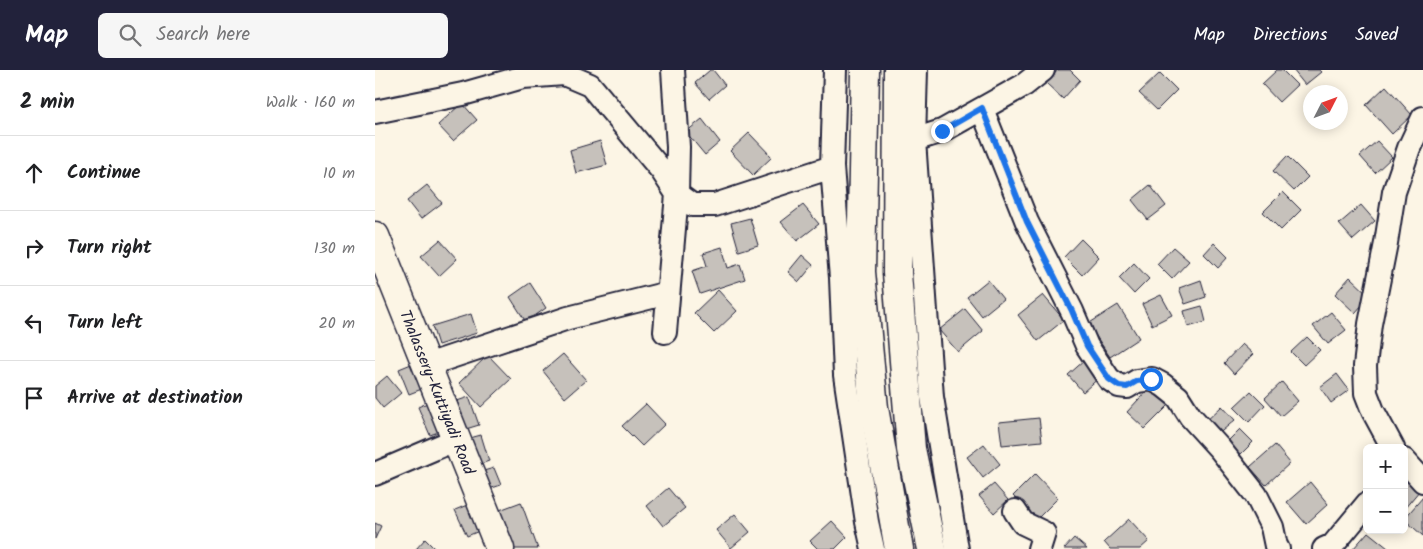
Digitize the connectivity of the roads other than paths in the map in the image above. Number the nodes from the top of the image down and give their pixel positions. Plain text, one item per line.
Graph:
1 (673, 70) edge
2 (835, 70) edge
3 (865, 70) edge
4 (898, 70) edge
5 (916, 70) edge
6 (1043, 70) edge
7 (982, 108) junction
8 (375, 112) edge
9 (1423, 118) edge
10 (914, 140) junction
11 (832, 167) junction
12 (677, 194) junction
13 (375, 236) edge
14 (668, 293) junction
15 (665, 332) dead end
16 (427, 365) junction
17 (457, 439) junction
18 (1391, 444) edge
19 (1408, 464) edge
20 (375, 474) edge
21 (1423, 480) edge
22 (1363, 509) edge
23 (1015, 511) dead end
24 (1274, 548) edge
25 (501, 549) edge
26 (873, 549) edge
27 (899, 549) edge
28 (931, 549) edge
29 (957, 549) edge
30 (1039, 549) edge
31 (1324, 549) edge

1 - 12 street
2 - 11 street
3 - 27 main road
4 - 28 main road
5 - 10 street
6 - 7 street
7 - 10 street
7 - 24 street
8 - 12 street
9 - 18 street
10 - 29 street
11 - 12 street
11 - 26 street
12 - 14 street
13 - 16 main road, Thalassery-Kuttiyadi Road
14 - 15 street
14 - 16 street
16 - 17 main road, Thalassery-Kuttiyadi Road
17 - 20 street
17 - 25 main road, Thalassery-Kuttiyadi Road
19 - 21 street
22 - 31 street
23 - 30 street

